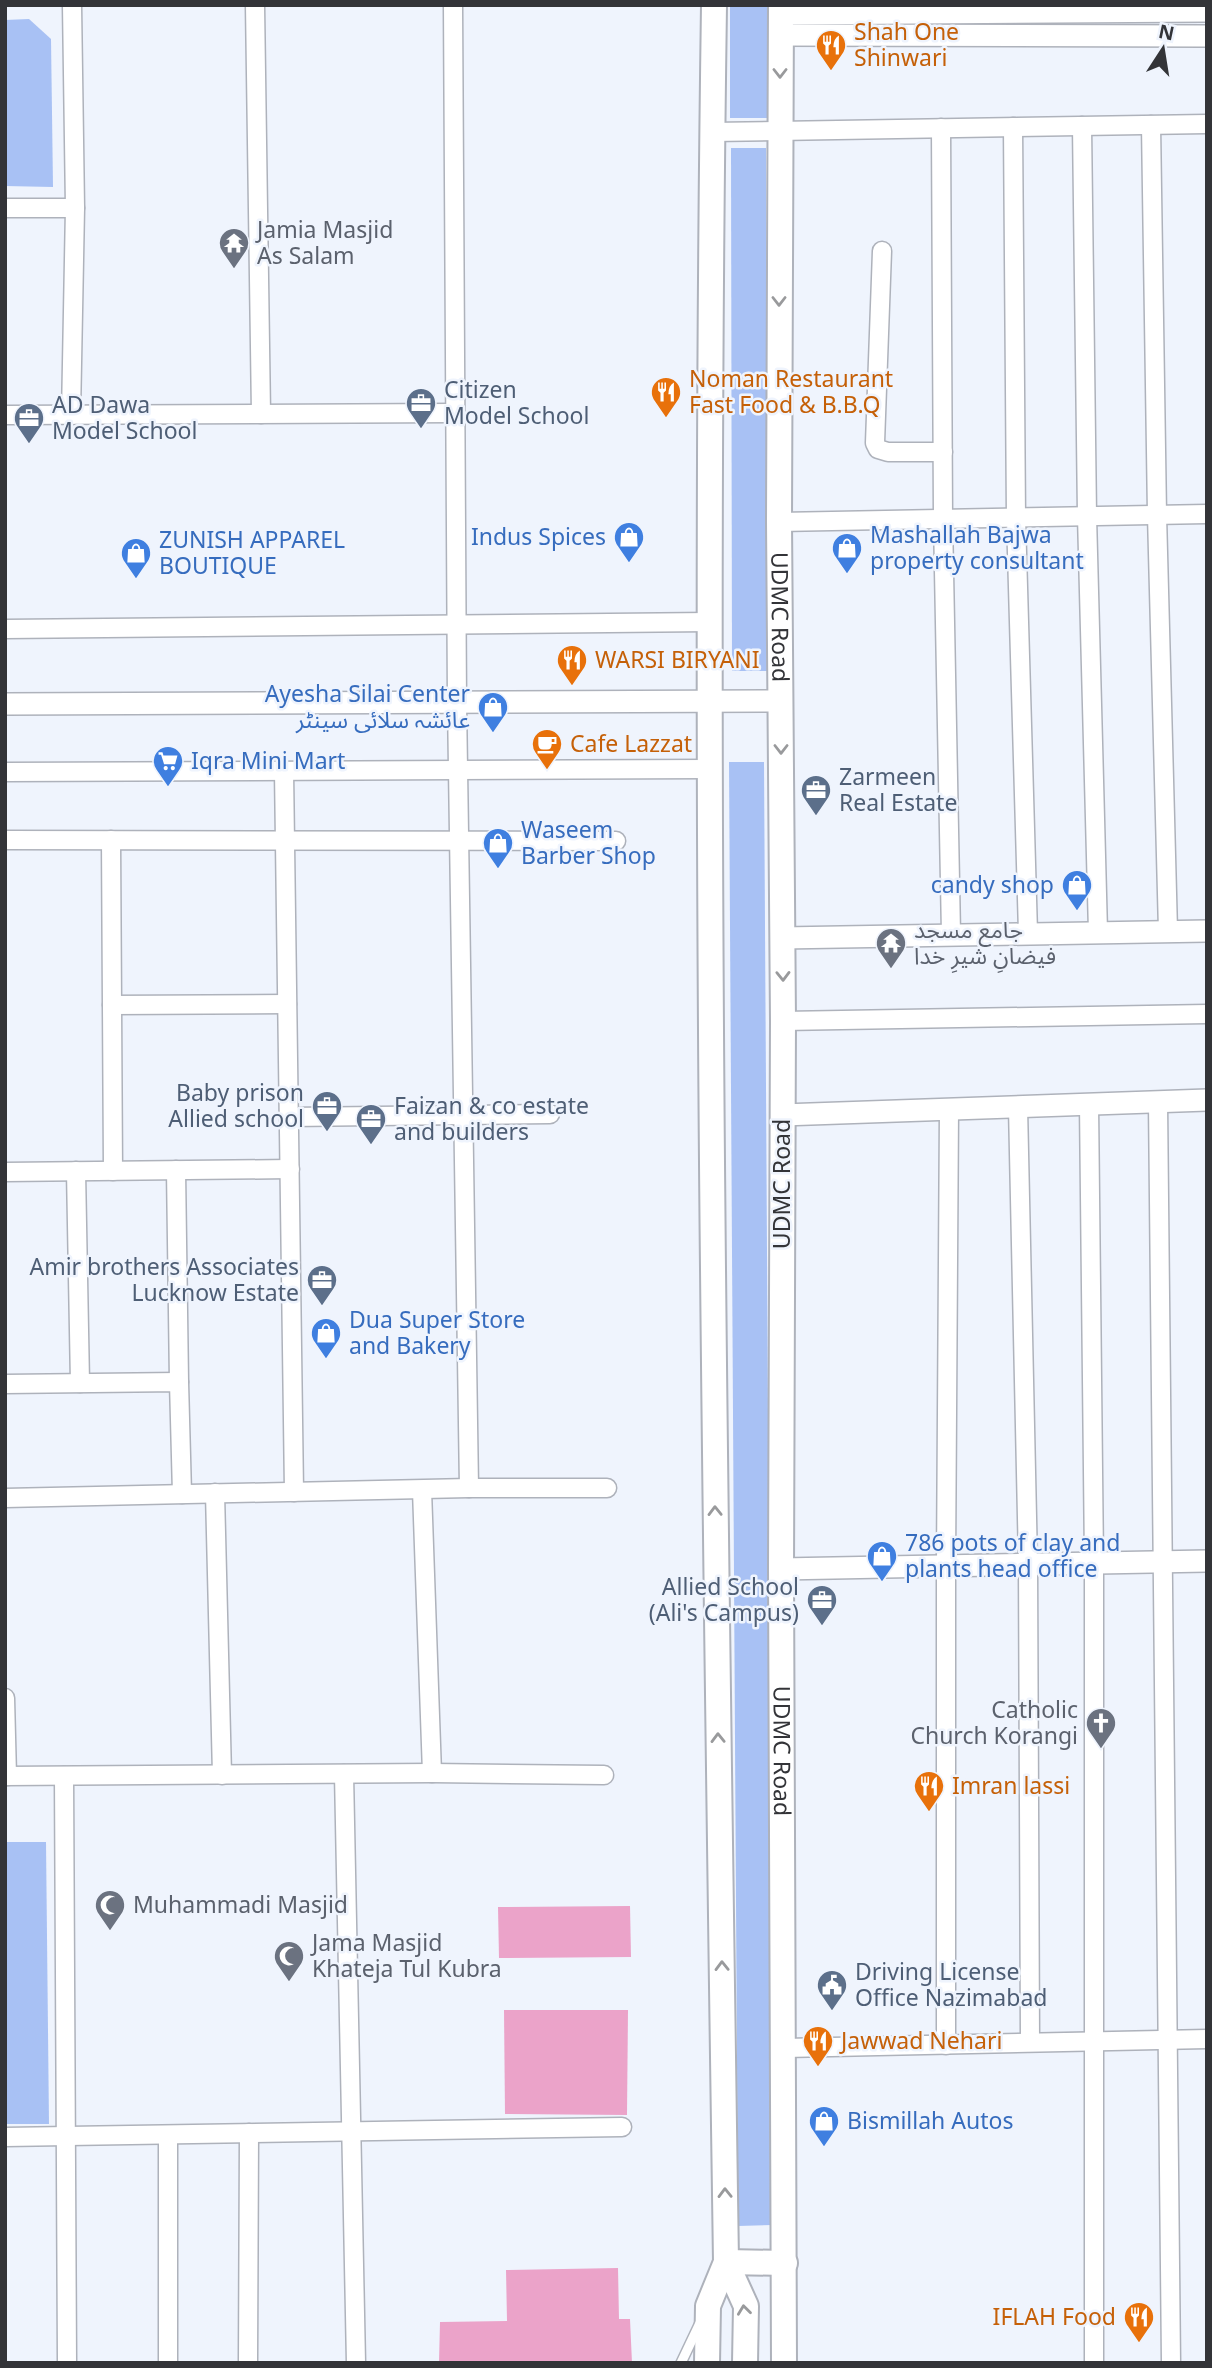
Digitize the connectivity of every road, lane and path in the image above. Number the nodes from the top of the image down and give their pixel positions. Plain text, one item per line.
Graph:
1 (72, 5) edge
2 (256, 5) edge
3 (453, 5) edge
4 (714, 5) edge
5 (1116, 8) edge
6 (1003, 9) edge
7 (1196, 11) edge
8 (781, 18) edge
9 (1197, 36) edge
10 (1207, 124) edge
11 (1152, 125) junction
12 (1082, 126) junction
13 (1013, 127) junction
14 (940, 128) junction
15 (780, 131) junction
16 (712, 132) junction
17 (5, 208) edge
18 (75, 208) junction
19 (882, 251) dead end
20 (454, 412) junction
21 (261, 414) junction
22 (5, 415) edge
23 (71, 415) junction
24 (943, 452) junction
25 (1207, 514) edge
26 (1157, 515) junction
27 (1087, 516) junction
28 (1016, 518) junction
29 (943, 519) junction
30 (779, 523) junction
31 (710, 622) junction
32 (456, 625) junction
33 (5, 629) edge
34 (780, 701) junction
35 (710, 702) junction
36 (457, 703) junction
37 (5, 704) edge
38 (710, 769) junction
39 (458, 770) junction
40 (284, 771) junction
41 (5, 772) edge
42 (5, 840) edge
43 (111, 840) junction
44 (285, 840) junction
45 (459, 840) junction
46 (616, 841) dead end
47 (1168, 931) junction
48 (1207, 931) edge
49 (1098, 932) junction
50 (1028, 933) junction
51 (951, 934) junction
52 (782, 938) junction
53 (288, 1004) junction
54 (112, 1005) junction
55 (1207, 1014) edge
56 (783, 1021) junction
57 (1207, 1100) edge
58 (1158, 1102) junction
59 (1089, 1104) junction
60 (1018, 1107) junction
61 (949, 1109) junction
62 (550, 1114) dead end
63 (463, 1115) junction
64 (782, 1115) junction
65 (289, 1116) junction
66 (290, 1169) junction
67 (176, 1170) junction
68 (76, 1171) junction
69 (113, 1171) junction
70 (5, 1172) edge
71 (179, 1382) junction
72 (80, 1383) junction
73 (5, 1384) edge
74 (469, 1488) junction
75 (607, 1488) dead end
76 (422, 1490) junction
77 (294, 1492) junction
78 (215, 1493) junction
79 (181, 1494) junction
80 (5, 1498) edge
81 (1207, 1561) edge
82 (1094, 1562) junction
83 (1164, 1562) junction
84 (1028, 1563) junction
85 (946, 1564) junction
86 (781, 1569) junction
87 (5, 1698) edge
88 (432, 1773) junction
89 (344, 1774) junction
90 (222, 1775) junction
91 (604, 1775) dead end
92 (6, 1776) edge
93 (64, 1776) junction
94 (1207, 2039) edge
95 (1095, 2040) junction
96 (1168, 2040) junction
97 (1030, 2042) junction
98 (946, 2045) junction
99 (785, 2048) junction
100 (622, 2127) dead end
101 (350, 2132) junction
102 (249, 2133) junction
103 (168, 2135) junction
104 (65, 2136) junction
105 (5, 2137) edge
106 (726, 2262) junction
107 (785, 2263) junction
108 (708, 2306) junction
109 (67, 2363) edge
110 (168, 2363) edge
111 (248, 2363) edge
112 (356, 2363) edge
113 (681, 2363) edge
114 (707, 2363) edge
115 (745, 2363) edge
116 (784, 2363) edge
117 (1094, 2363) edge
118 (1171, 2363) edge

1 - 18 street
2 - 21 street
3 - 20 street
4 - 16 main road
5 - 6 street
5 - 7 street
6 - 8 street
7 - 9 street
8 - 9 street
8 -> 15 main road, UDMC Road
10 - 11 street
11 - 12 street
11 - 26 street
12 - 13 street
12 - 27 street
13 - 14 street
13 - 28 street
14 - 15 street
14 - 24 street
15 - 16 street
15 -> 30 main road, UDMC Road
16 - 31 main road
17 - 18 street
18 - 23 street
19 - 24 street
20 - 21 street
20 - 32 street
21 - 23 street
22 - 23 street
24 - 29 street
25 - 26 street
26 - 27 street
26 - 47 street
27 - 28 street
27 - 49 street
28 - 29 street
28 - 50 street
29 - 30 street
29 - 51 street
30 - 34 main road, UDMC Road
31 - 32 street
31 - 35 main road
32 - 33 street
32 - 36 street
34 - 35 street
34 -> 52 main road, UDMC Road
35 - 36 street
35 - 38 main road
36 - 37 street
36 - 39 street
38 - 39 street
106 -> 38 main road
39 - 40 street
39 - 45 street
40 - 41 street
40 - 44 street
42 - 43 street
43 - 44 street
43 - 54 street
44 - 45 street
44 - 53 street
45 - 46 street
45 - 63 street
47 - 48 street
47 - 49 street
49 - 50 street
50 - 51 street
51 - 52 street
52 -> 56 main road, UDMC Road
53 - 54 street
53 - 65 street
54 - 69 street
55 - 56 street
56 - 64 main road, UDMC Road
57 - 58 street
58 - 59 street
58 - 83 street
59 - 60 street
59 - 82 street
60 - 61 street
60 - 84 street
61 - 64 street
61 - 85 street
62 - 63 street
63 - 65 street
63 - 74 street
64 - 86 main road, UDMC Road
65 - 66 street
66 - 67 street
66 - 77 street
67 - 69 street
67 - 71 street
68 - 69 street
68 - 70 street
68 - 72 street
71 - 72 street
71 - 79 street
72 - 73 street
74 - 75 street
74 - 76 street
76 - 77 street
76 - 88 street
77 - 78 street
78 - 79 street
78 - 90 street
79 - 80 street
81 - 83 street
82 - 83 street
82 - 84 street
82 - 95 street
83 - 96 street
84 - 85 street
84 - 97 street
85 - 86 street
85 - 98 street
86 - 99 main road, UDMC Road
87 - 92 street
88 - 89 street
88 - 91 street
89 - 90 street
89 - 101 street
90 - 93 street
92 - 93 street
93 - 104 street
94 - 96 street
95 - 96 street
95 - 97 street
95 - 117 street
96 - 118 street
97 - 98 street
98 - 99 street
99 - 107 main road, UDMC Road
100 - 101 street
101 - 102 street
101 - 112 street
102 - 103 street
102 - 111 street
103 - 104 street
103 - 110 street
104 - 105 street
104 - 109 street
106 - 107 main road
106 - 108 main road
115 -> 106 main road
107 - 116 main road, UDMC Road
108 - 113 lane
108 - 114 main road

